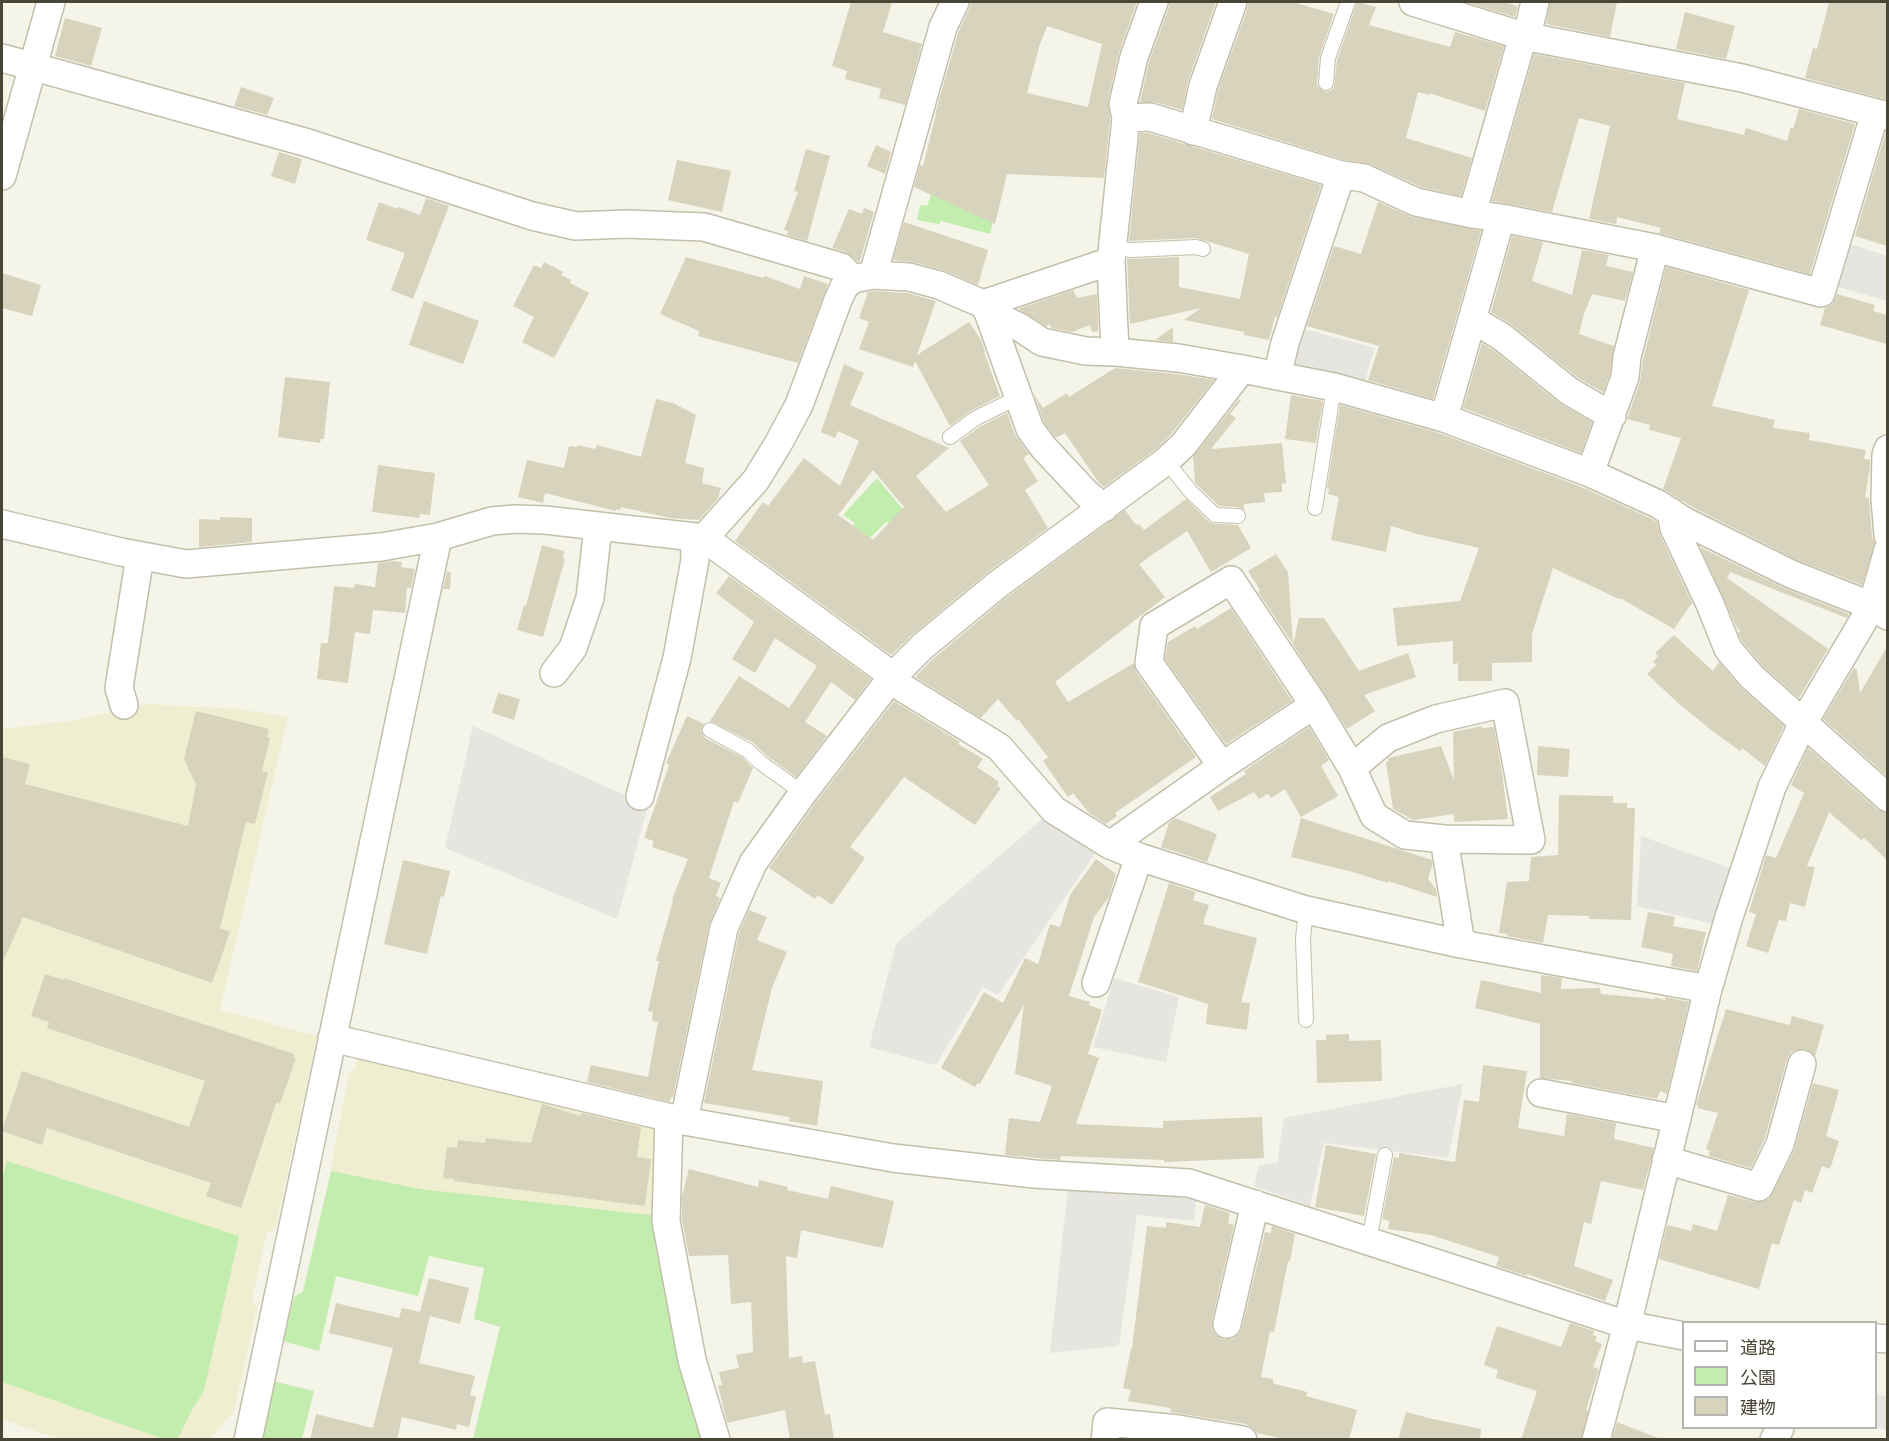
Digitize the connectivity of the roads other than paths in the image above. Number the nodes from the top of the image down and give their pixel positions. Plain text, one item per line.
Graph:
1 (51, 2) edge
2 (955, 2) edge
3 (1154, 2) edge
4 (1233, 2) edge
5 (1348, 2) edge
6 (1413, 2) edge
7 (1535, 2) edge
8 (1523, 36) junction
9 (2, 58) edge
10 (33, 67) junction
11 (1326, 83) dead end
12 (1881, 115) edge
13 (1126, 118) junction
14 (1193, 131) junction
15 (1341, 175) junction
16 (2, 176) edge
17 (1472, 214) junction
18 (1501, 218) junction
19 (1655, 248) junction
20 (1203, 249) dead end
21 (1112, 255) junction
22 (863, 277) junction
23 (985, 308) junction
24 (1472, 319) junction
25 (1115, 352) junction
26 (1242, 369) junction
27 (1277, 376) junction
28 (1334, 387) junction
29 (1019, 397) junction
30 (1612, 416) junction
31 (1444, 418) junction
32 (950, 437) dead end
33 (1887, 449) edge
34 (1166, 461) junction
35 (1590, 473) junction
36 (1104, 508) junction
37 (1315, 508) dead end
38 (1671, 512) junction
39 (1238, 516) dead end
40 (2, 525) edge
41 (598, 527) junction
42 (1887, 535) edge
43 (438, 537) junction
44 (699, 538) junction
45 (1887, 550) edge
46 (140, 556) junction
47 (1880, 611) edge
48 (554, 673) dead end
49 (892, 676) junction
50 (124, 705) dead end
51 (1314, 705) junction
52 (1803, 723) junction
53 (711, 730) dead end
54 (1222, 766) junction
55 (1352, 768) junction
56 (803, 793) junction
57 (640, 796) dead end
58 (1887, 798) edge
59 (1444, 839) junction
60 (1110, 845) junction
61 (1138, 857) junction
62 (1306, 910) junction
63 (1461, 944) junction
64 (1096, 983) dead end
65 (1708, 989) junction
66 (1306, 1020) dead end
67 (332, 1038) junction
68 (1802, 1064) dead end
69 (1541, 1094) dead end
70 (676, 1119) junction
71 (1677, 1119) junction
72 (1385, 1155) dead end
73 (1666, 1160) junction
74 (1255, 1204) junction
75 (1369, 1241) junction
76 (1227, 1324) dead end
77 (1627, 1325) junction
78 (1682, 1336) edge
79 (248, 1440) edge
80 (716, 1440) edge
81 (1105, 1440) edge
82 (1243, 1440) edge
83 (1596, 1440) edge

1 - 10 street
2 - 22 street
3 - 13 street
4 - 14 street
5 - 11 lane
6 - 8 street
7 - 8 street
8 - 12 street
8 - 17 street
9 - 10 street
10 - 16 street
10 - 22 street
12 - 19 street
13 - 14 street
13 - 21 street
14 - 15 street
15 - 17 street
15 - 27 street
17 - 18 street
18 - 19 street
18 - 24 street
19 - 30 street
20 - 21 lane
21 - 23 street
21 - 25 street
22 - 23 street
22 - 44 street
23 - 25 street
23 - 29 street
24 - 30 street
24 - 31 street
25 - 26 street
26 - 27 street
26 - 34 street
27 - 28 street
28 - 31 street
28 - 37 lane
29 - 32 lane
29 - 36 street
30 - 35 street
31 - 35 street
33 - 42 street
34 - 36 street
34 - 39 lane
35 - 38 street
36 - 49 street
38 - 47 street
38 - 52 street
40 - 46 street
41 - 43 street
41 - 44 street
41 - 48 street
43 - 46 street
43 - 67 street
44 - 49 street
44 - 57 street
45 - 47 street
46 - 50 street
47 - 52 street
49 - 56 street
49 - 60 street
51 - 54 street
51 - 54 street
51 - 55 street
52 - 58 street
52 - 65 street
53 - 56 lane
54 - 60 street
55 - 59 street
55 - 59 street
56 - 70 street
59 - 63 street
60 - 61 street
61 - 62 street
61 - 64 street
62 - 63 street
62 - 66 lane
63 - 65 street
65 - 71 street
67 - 70 street
67 - 79 street
68 - 73 street
69 - 71 street
70 - 74 street
70 - 80 street
71 - 73 street
72 - 75 lane
73 - 77 street
74 - 75 street
74 - 76 street
75 - 77 street
77 - 78 street
77 - 83 street
81 - 82 street

